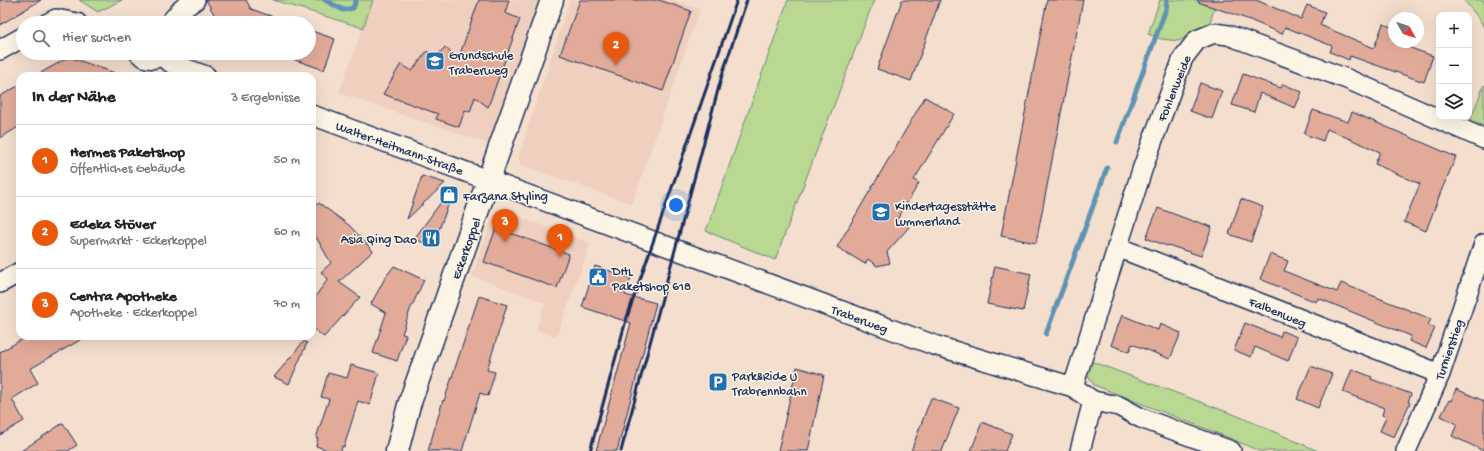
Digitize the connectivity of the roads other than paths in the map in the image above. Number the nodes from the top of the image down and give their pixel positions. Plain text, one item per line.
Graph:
1 (195, 0) edge
2 (552, 0) edge
3 (176, 16) edge
4 (16, 41) edge
5 (0, 50) edge
6 (169, 60) edge
7 (195, 72) edge
8 (316, 116) edge
9 (1484, 139) edge
10 (489, 180) junction
11 (1484, 244) edge
12 (1117, 247) junction
13 (16, 274) edge
14 (1479, 275) edge
15 (0, 283) edge
16 (1440, 374) junction
17 (1073, 387) junction
18 (1093, 401) junction
19 (397, 451) edge
20 (1080, 451) edge
21 (1231, 451) edge
22 (1406, 451) edge

1 - 3 street
2 - 10 street, Eckerkoppel
4 - 5 street
6 - 7 street
8 - 10 street, Walter-Heitmann-Straße
9 - 12 street, Fohlenweide
10 - 17 street, Traberweg
10 - 19 street, Eckerkoppel
11 - 14 street, Turnierstieg
12 - 16 street, Falbenweg
12 - 17 street, Fohlenweide
13 - 15 street
14 - 16 street, Turnierstieg
16 - 22 street, Turnierstieg
17 - 18 street, Traberweg
18 - 20 street
18 - 21 street, Traberweg

